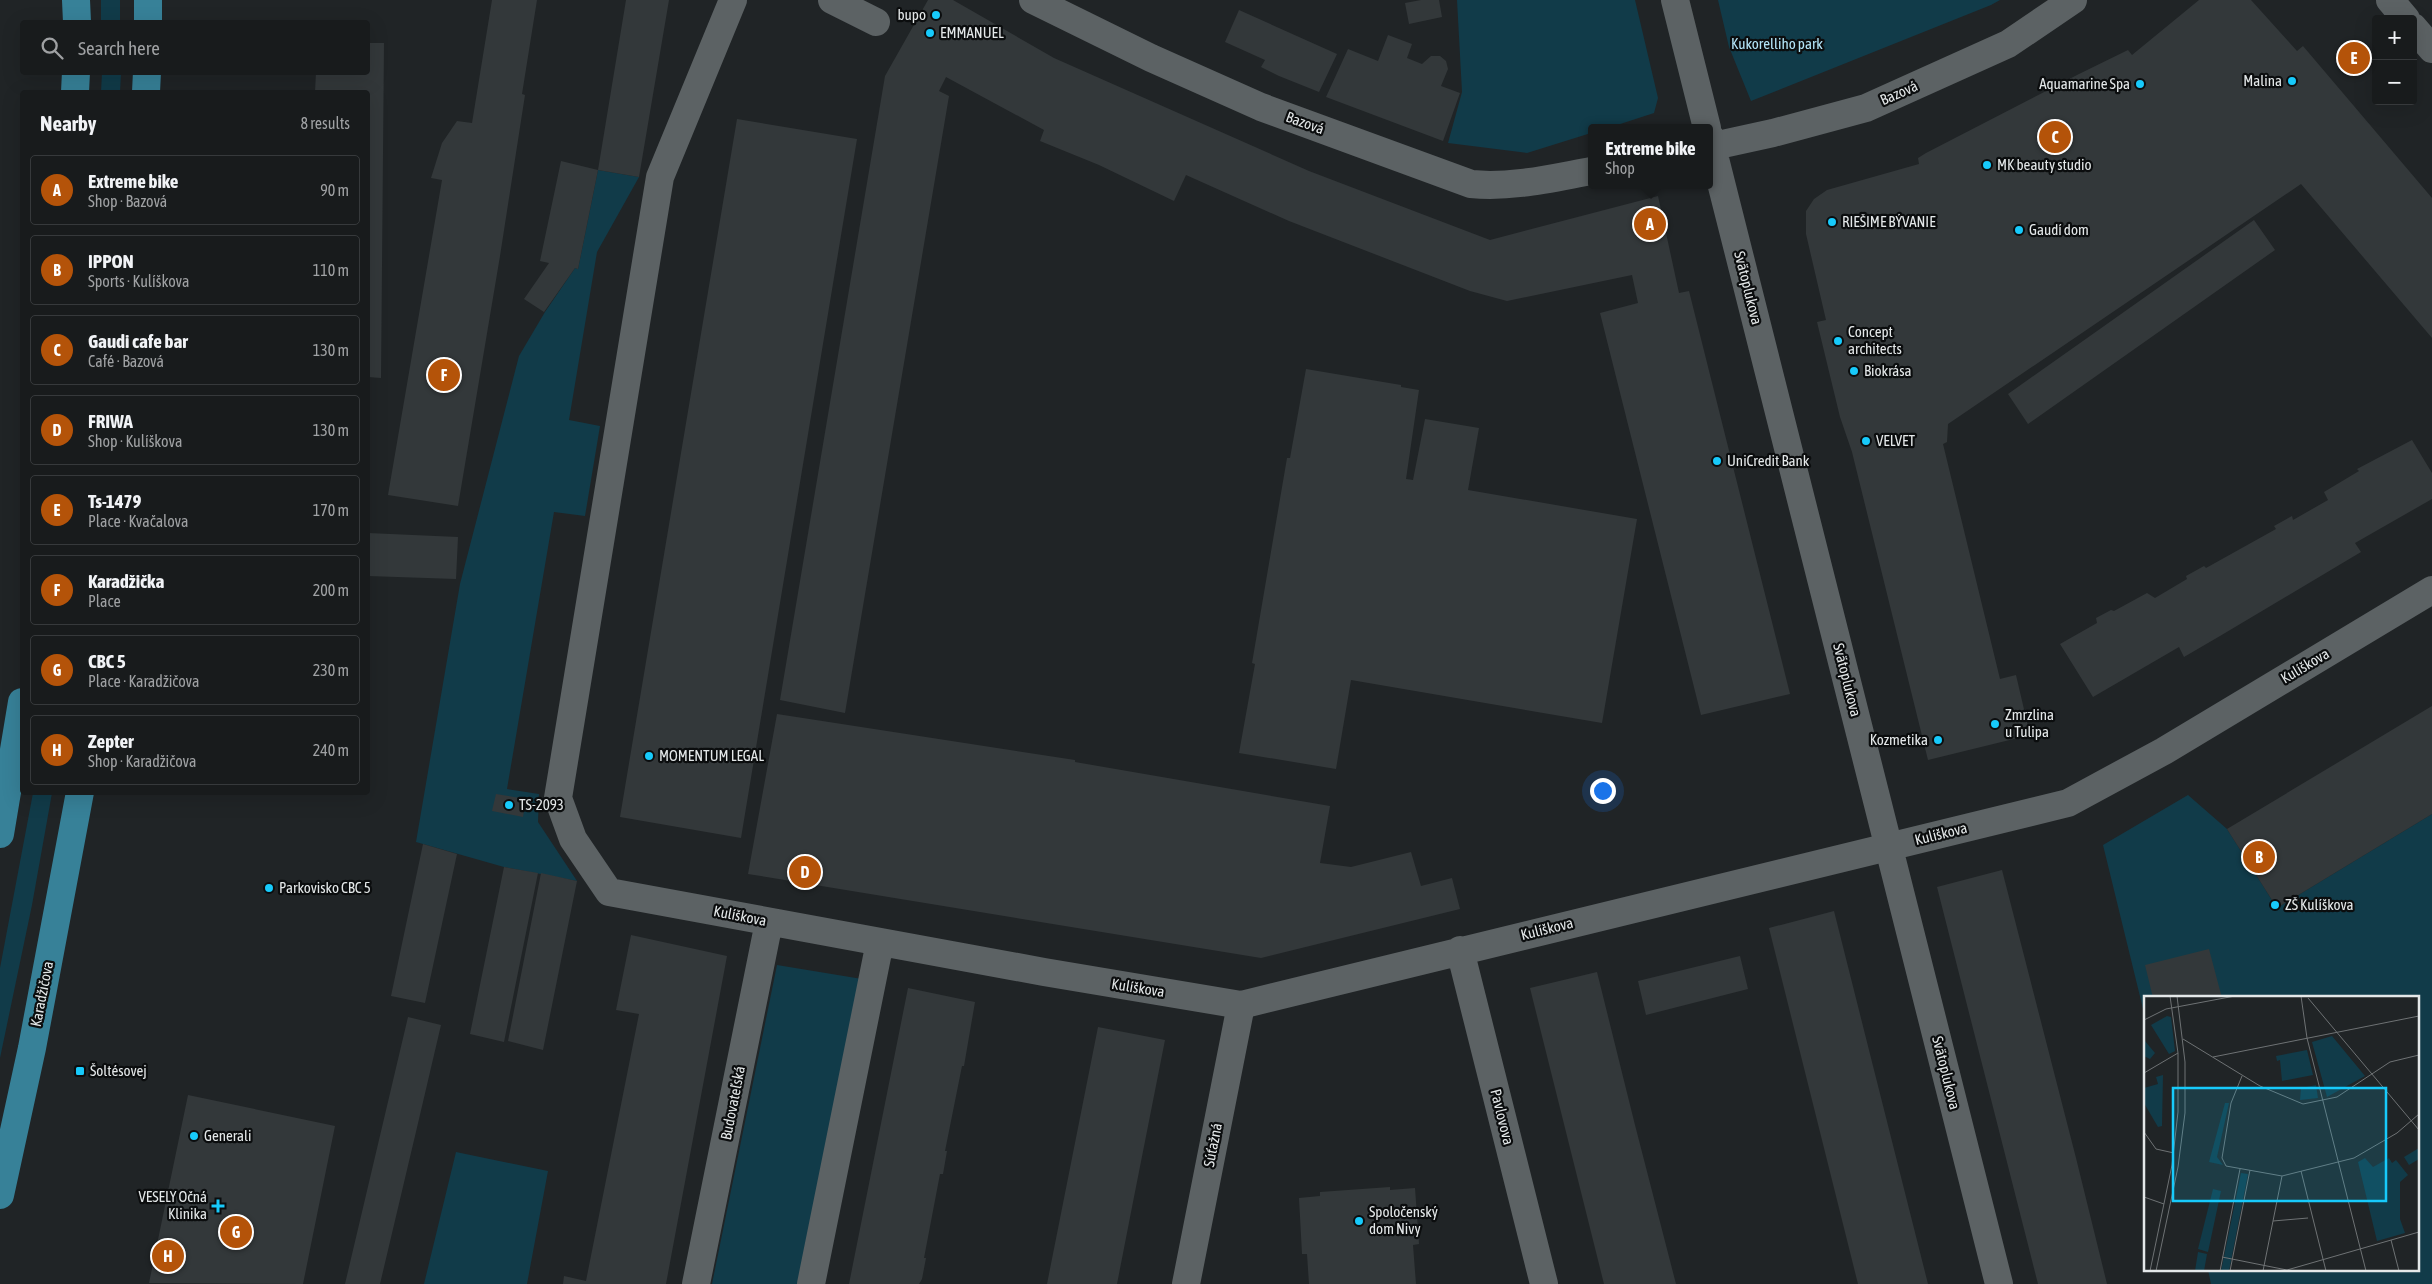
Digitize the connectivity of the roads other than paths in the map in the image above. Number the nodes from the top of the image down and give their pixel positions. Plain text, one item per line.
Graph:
1 (76, 0) edge
2 (148, 0) edge
3 (733, 0) edge
4 (832, 0) edge
5 (1033, 0) edge
6 (1675, 0) edge
7 (2073, 0) edge
8 (2390, 0) edge
9 (2403, 15) edge
10 (77, 20) edge
11 (148, 20) edge
12 (876, 22) dead end
13 (2417, 32) edge
14 (2432, 49) edge
15 (76, 75) edge
16 (147, 75) edge
17 (75, 90) edge
18 (146, 90) edge
19 (1705, 124) edge
20 (1713, 139) edge
21 (1713, 155) edge
22 (1588, 171) edge
23 (2432, 590) edge
24 (20, 707) edge
25 (8, 737) edge
26 (79, 795) edge
27 (0, 834) edge
28 (1889, 846) junction
29 (769, 922) junction
30 (880, 942) junction
31 (1460, 950) junction
32 (1241, 1005) junction
33 (0, 1195) edge
34 (696, 1284) edge
35 (811, 1284) edge
36 (1186, 1284) edge
37 (1544, 1284) edge
38 (1999, 1284) edge

1 - 10 main road
2 - 11 main road
3 - 29 street, Kulíškova
4 - 12 street
5 - 22 street, Bazová
6 - 19 street, Svätoplukova
7 - 20 street, Bazová
8 - 9 street
13 - 14 street
15 - 17 main road
16 - 18 main road
21 - 28 street, Svätoplukova
23 - 28 street, Kulíškova
24 - 25 main road
25 - 27 main road
26 - 33 main road, Karadžičova
28 - 31 street, Kulíškova
28 - 38 street, Svätoplukova
29 - 30 street, Kulíškova
29 - 34 street, Budovateľská
30 - 32 street, Kulíškova
30 - 35 street
31 - 32 street, Kulíškova
31 - 37 street, Pavlovova
32 - 36 street, Súťažná

